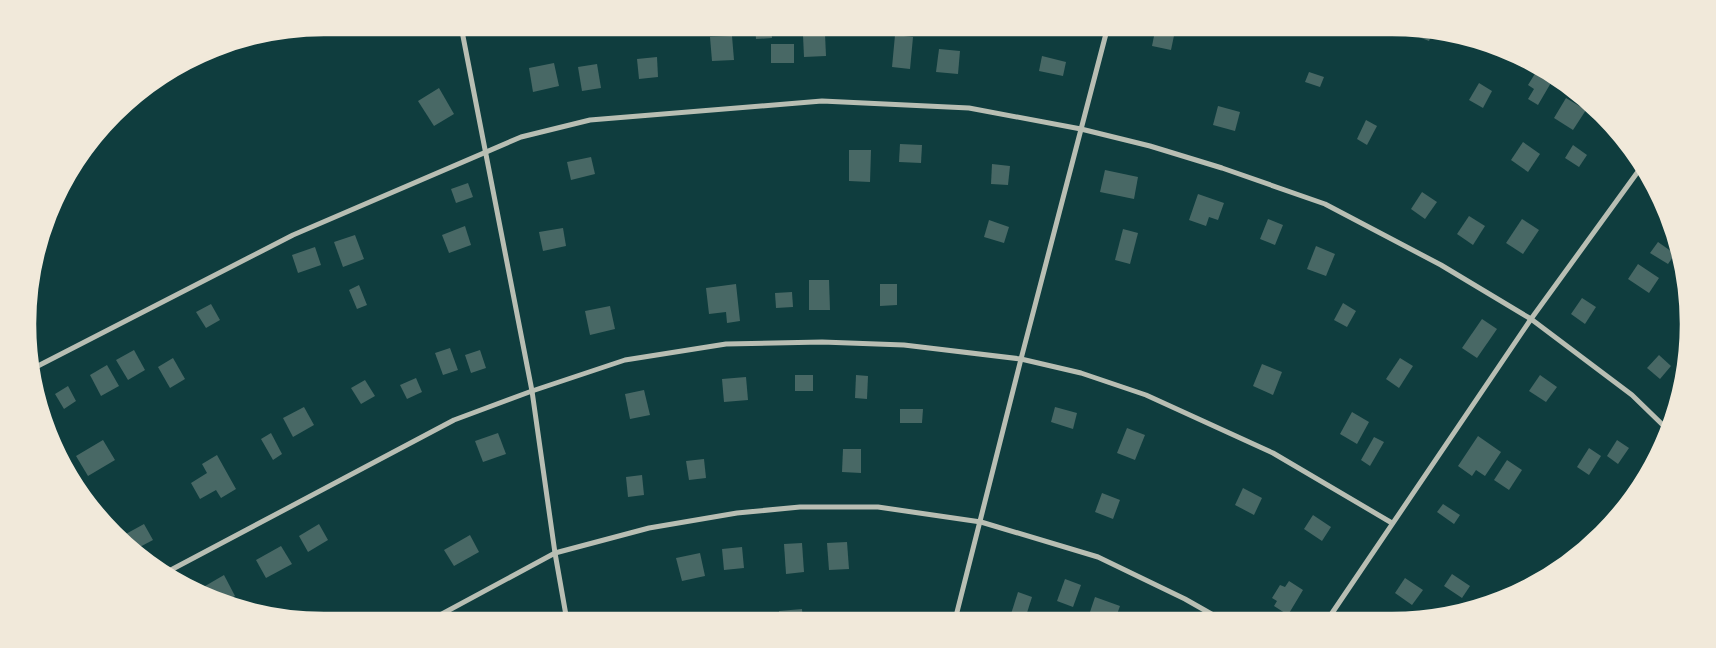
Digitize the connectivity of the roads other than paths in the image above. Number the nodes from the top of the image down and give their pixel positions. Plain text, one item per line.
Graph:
1 (462, 35) edge
2 (1106, 35) edge
3 (1081, 130) junction
4 (486, 152) junction
5 (1637, 172) edge
6 (1531, 319) junction
7 (1021, 359) junction
8 (38, 366) edge
9 (532, 391) junction
10 (1663, 425) edge
11 (981, 522) junction
12 (1392, 523) junction
13 (555, 553) junction
14 (172, 569) edge
15 (443, 613) edge
16 (566, 613) edge
17 (958, 613) edge
18 (1210, 613) edge
19 (1332, 613) edge

1 - 4 street
2 - 3 street
3 - 4 street
3 - 6 street
3 - 7 street
4 - 8 street
4 - 9 street
5 - 6 street
6 - 10 street
6 - 12 street
7 - 9 street
7 - 11 street
7 - 12 street
9 - 13 street
9 - 14 street
11 - 13 street
11 - 17 street
11 - 18 street
12 - 19 street
13 - 15 street
13 - 16 street

